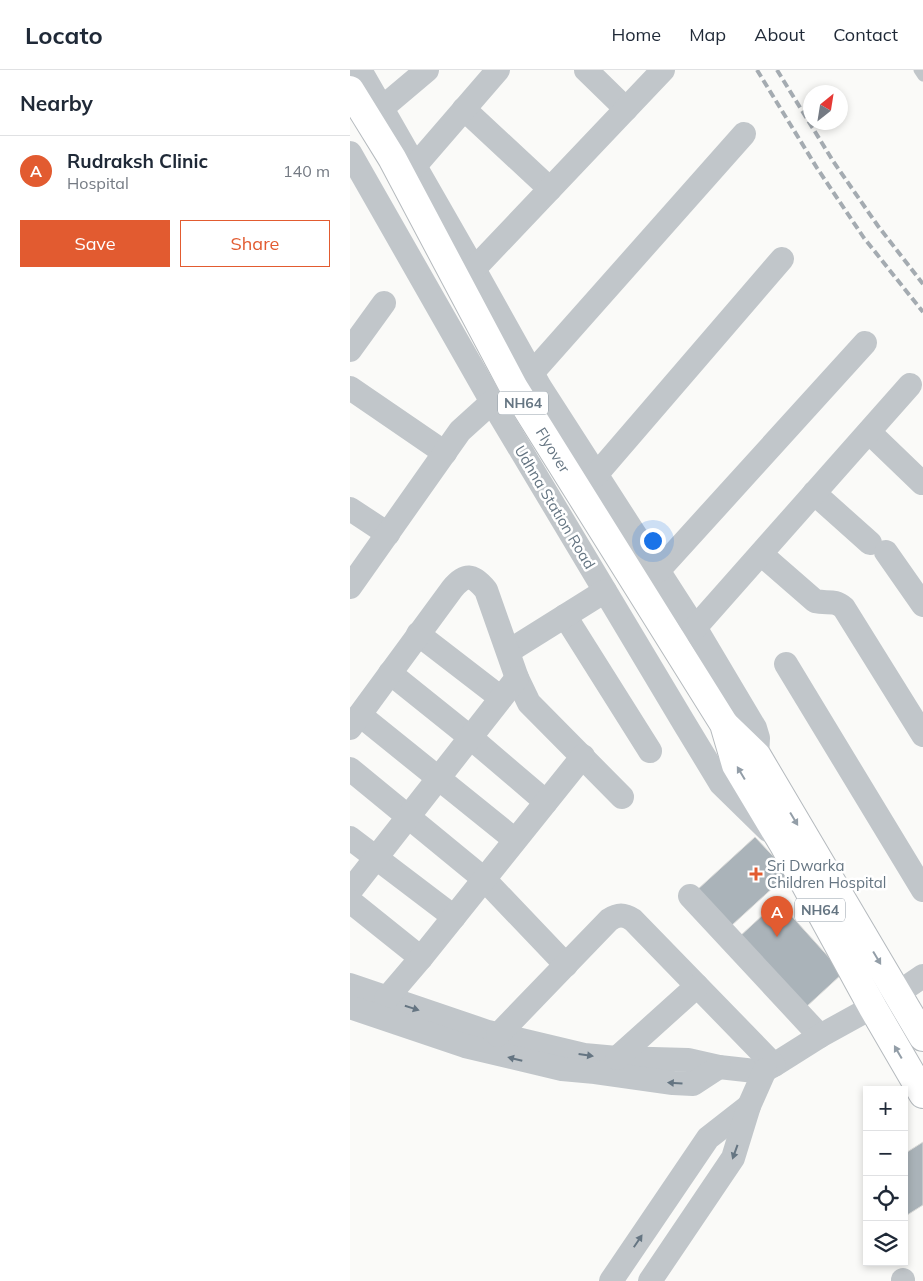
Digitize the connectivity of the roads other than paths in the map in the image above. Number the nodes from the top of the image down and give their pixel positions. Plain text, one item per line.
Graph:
1 (360, 70) edge
2 (427, 70) edge
3 (498, 70) edge
4 (586, 70) edge
5 (664, 70) edge
6 (919, 70) edge
7 (923, 76) edge
8 (350, 90) edge
9 (382, 108) junction
10 (464, 109) junction
11 (626, 109) junction
12 (744, 134) dead end
13 (350, 152) edge
14 (415, 166) junction
15 (550, 189) junction
16 (782, 258) dead end
17 (474, 269) junction
18 (384, 303) dead end
19 (865, 343) dead end
20 (350, 350) edge
21 (532, 373) junction
22 (910, 385) dead end
23 (350, 388) edge
24 (492, 402) junction
25 (869, 432) junction
26 (445, 453) junction
27 (596, 475) junction
28 (922, 483) edge
29 (814, 493) junction
30 (350, 509) edge
31 (388, 534) junction
32 (761, 554) junction
33 (658, 571) junction
34 (350, 587) edge
35 (605, 591) junction
36 (923, 605) edge
37 (566, 616) junction
38 (694, 629) junction
39 (418, 634) junction
40 (509, 651) junction
41 (786, 664) dead end
42 (390, 673) junction
43 (517, 678) junction
44 (501, 698) junction
45 (719, 715) junction
46 (355, 721) edge
47 (923, 735) edge
48 (471, 738) junction
49 (650, 751) dead end
50 (583, 756) junction
51 (757, 756) junction
52 (350, 769) edge
53 (438, 778) junction
54 (622, 797) dead end
55 (546, 802) junction
56 (408, 816) junction
57 (350, 838) edge
58 (515, 840) junction
59 (784, 845) junction
60 (376, 858) junction
61 (484, 879) junction
62 (350, 890) edge
63 (923, 890) edge
64 (690, 896) dead end
65 (350, 901) edge
66 (454, 916) junction
67 (421, 958) junction
68 (566, 965) junction
69 (923, 976) edge
70 (350, 985) edge
71 (697, 986) junction
72 (898, 994) junction
73 (386, 999) junction
74 (350, 1007) edge
75 (873, 1008) junction
76 (498, 1035) junction
77 (820, 1036) junction
78 (923, 1037) edge
79 (617, 1058) junction
80 (719, 1067) junction
81 (770, 1068) junction
82 (923, 1094) edge
83 (749, 1106) junction
84 (611, 1281) edge
85 (650, 1281) edge

1 - 9 street
2 - 9 street
3 - 10 street
4 - 11 street
5 - 11 street
6 - 7 lane
8 - 45 main road, Flyover / NH64
9 - 14 street
10 - 14 street
10 - 15 street
11 - 15 street
12 - 21 street
13 - 24 street, Udhna Station Road
14 - 17 street
15 - 17 street
16 - 27 street
17 - 21 street
18 - 20 street
19 - 33 street
21 - 27 street
22 - 25 street
23 - 26 street
24 - 26 street
24 - 35 street, Udhna Station Road
25 - 28 street
25 - 29 street
26 - 31 street
27 - 33 street
29 - 32 street
29 - 36 street
30 - 31 street
31 - 34 street
32 - 38 street
32 - 47 street
33 - 38 street
35 - 37 street
35 - 59 street, Udhna Station Road
37 - 40 street
37 - 49 street
38 - 51 street
39 - 40 street
39 - 42 street
39 - 44 street
40 - 43 street
41 - 63 street
42 - 46 street
42 - 48 street
43 - 44 street
43 - 50 street
44 - 48 street
45 - 51 main road, NH64
59 -> 45 main road, NH64
46 - 53 street
48 - 53 street
48 - 55 street
50 - 54 street
50 - 55 street
51 -> 72 main road, NH64
52 - 56 street
53 - 56 street
53 - 58 street
55 - 58 street
56 - 60 street
56 - 61 street
57 - 60 street
58 - 61 street
59 - 75 main road, NH64
60 - 62 street
60 - 66 street
61 - 66 street
61 - 68 street
64 - 77 street
65 - 67 street
66 - 67 street
67 - 73 street
68 - 71 street
68 - 76 street
69 - 72 street
70 - 73 street
71 - 79 street
71 - 81 street
72 - 75 street
72 - 78 main road, NH64
73 -> 76 street
80 -> 74 street
75 - 77 street
82 -> 75 main road, NH64
76 -> 79 street
77 - 81 street
79 - 80 street
80 - 81 street
81 - 83 street
84 -> 83 street
83 -> 85 street

